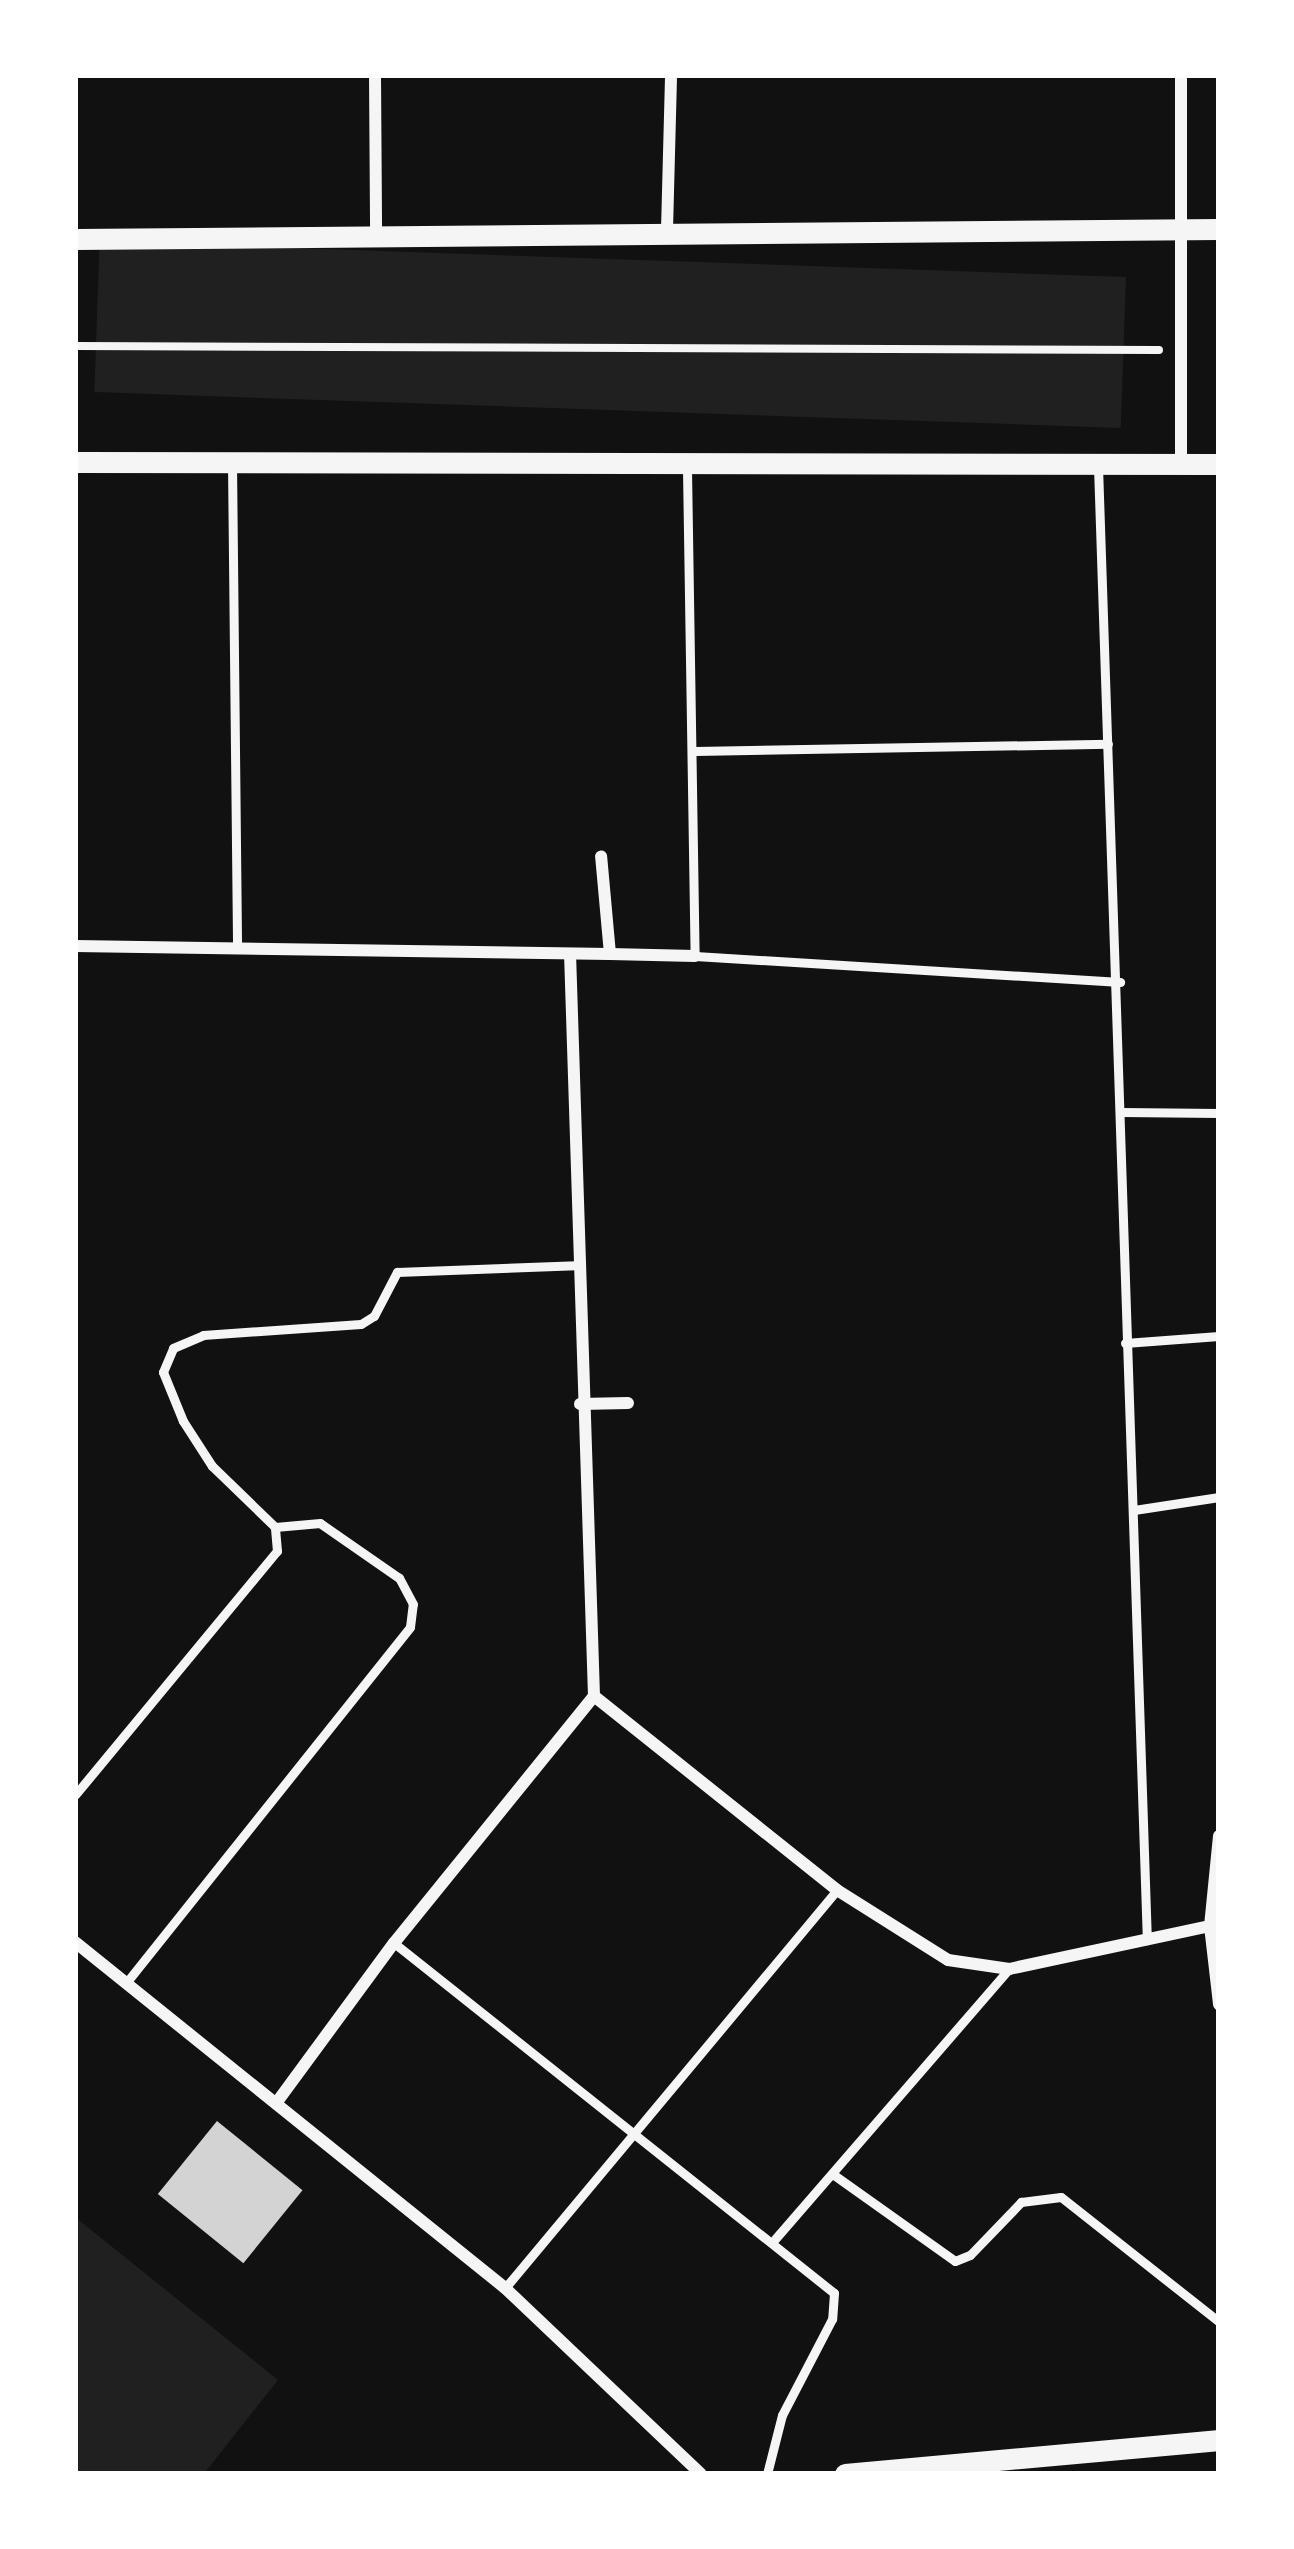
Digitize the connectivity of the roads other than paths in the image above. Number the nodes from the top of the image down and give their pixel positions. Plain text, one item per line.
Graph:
1 (375, 75) edge
2 (671, 75) edge
3 (1181, 75) edge
4 (1219, 229) edge
5 (667, 230) junction
6 (1181, 230) junction
7 (376, 231) junction
8 (75, 239) edge
9 (75, 463) edge
10 (232, 463) junction
11 (1181, 464) junction
12 (1219, 464) edge
13 (1098, 466) junction
14 (687, 469) junction
15 (1108, 745) junction
16 (695, 751) junction
17 (602, 856) dead end
18 (237, 945) junction
19 (75, 946) edge
20 (570, 954) junction
21 (610, 954) junction
22 (695, 956) junction
23 (1120, 982) junction
24 (1121, 1112) junction
25 (1219, 1113) edge
26 (575, 1265) junction
27 (1219, 1336) edge
28 (1125, 1343) junction
29 (580, 1403) junction
30 (628, 1403) dead end
31 (1219, 1497) edge
32 (1134, 1510) junction
33 (275, 1527) junction
34 (594, 1696) junction
35 (75, 1795) edge
36 (1219, 1836) edge
37 (837, 1890) junction
38 (1210, 1926) junction
39 (1147, 1940) junction
40 (75, 1942) edge
41 (394, 1942) junction
42 (1009, 1969) junction
43 (126, 1983) junction
44 (1219, 2004) edge
45 (277, 2102) junction
46 (636, 2132) junction
47 (833, 2175) junction
48 (775, 2239) junction
49 (505, 2288) junction
50 (1219, 2322) edge
51 (1219, 2440) edge
52 (910, 2471) edge
53 (701, 2474) edge
54 (767, 2474) edge
55 (845, 2474) edge

1 - 7 street
2 - 5 street
3 - 6 street
4 - 6 street
5 - 6 street
5 - 7 street
6 - 11 street
7 - 8 street
9 - 10 street
10 - 14 street
10 - 18 lane
11 - 12 street
11 - 13 street
13 - 14 street
13 - 15 lane
14 - 16 lane
15 - 16 lane
15 - 23 lane
16 - 22 lane
17 - 21 street
18 - 19 street
18 - 20 street
20 - 21 street
20 - 26 street
21 - 22 street
22 - 23 lane
23 - 24 lane
24 - 25 lane
24 - 28 lane
26 - 29 street
26 - 33 lane
27 - 28 lane
28 - 32 lane
29 - 30 street
29 - 34 street
31 - 32 lane
32 - 39 lane
33 - 35 lane
33 - 43 lane
34 - 37 street
34 - 41 street
36 - 38 street
37 - 42 street
37 - 46 lane
38 - 39 street
38 - 44 street
39 - 42 street
40 - 43 street
41 - 45 street
41 - 46 lane
42 - 47 lane
43 - 45 street
45 - 49 street
46 - 48 lane
46 - 49 lane
47 - 48 lane
47 - 50 lane
48 - 54 lane
49 - 53 street
51 - 52 street
52 - 55 street

